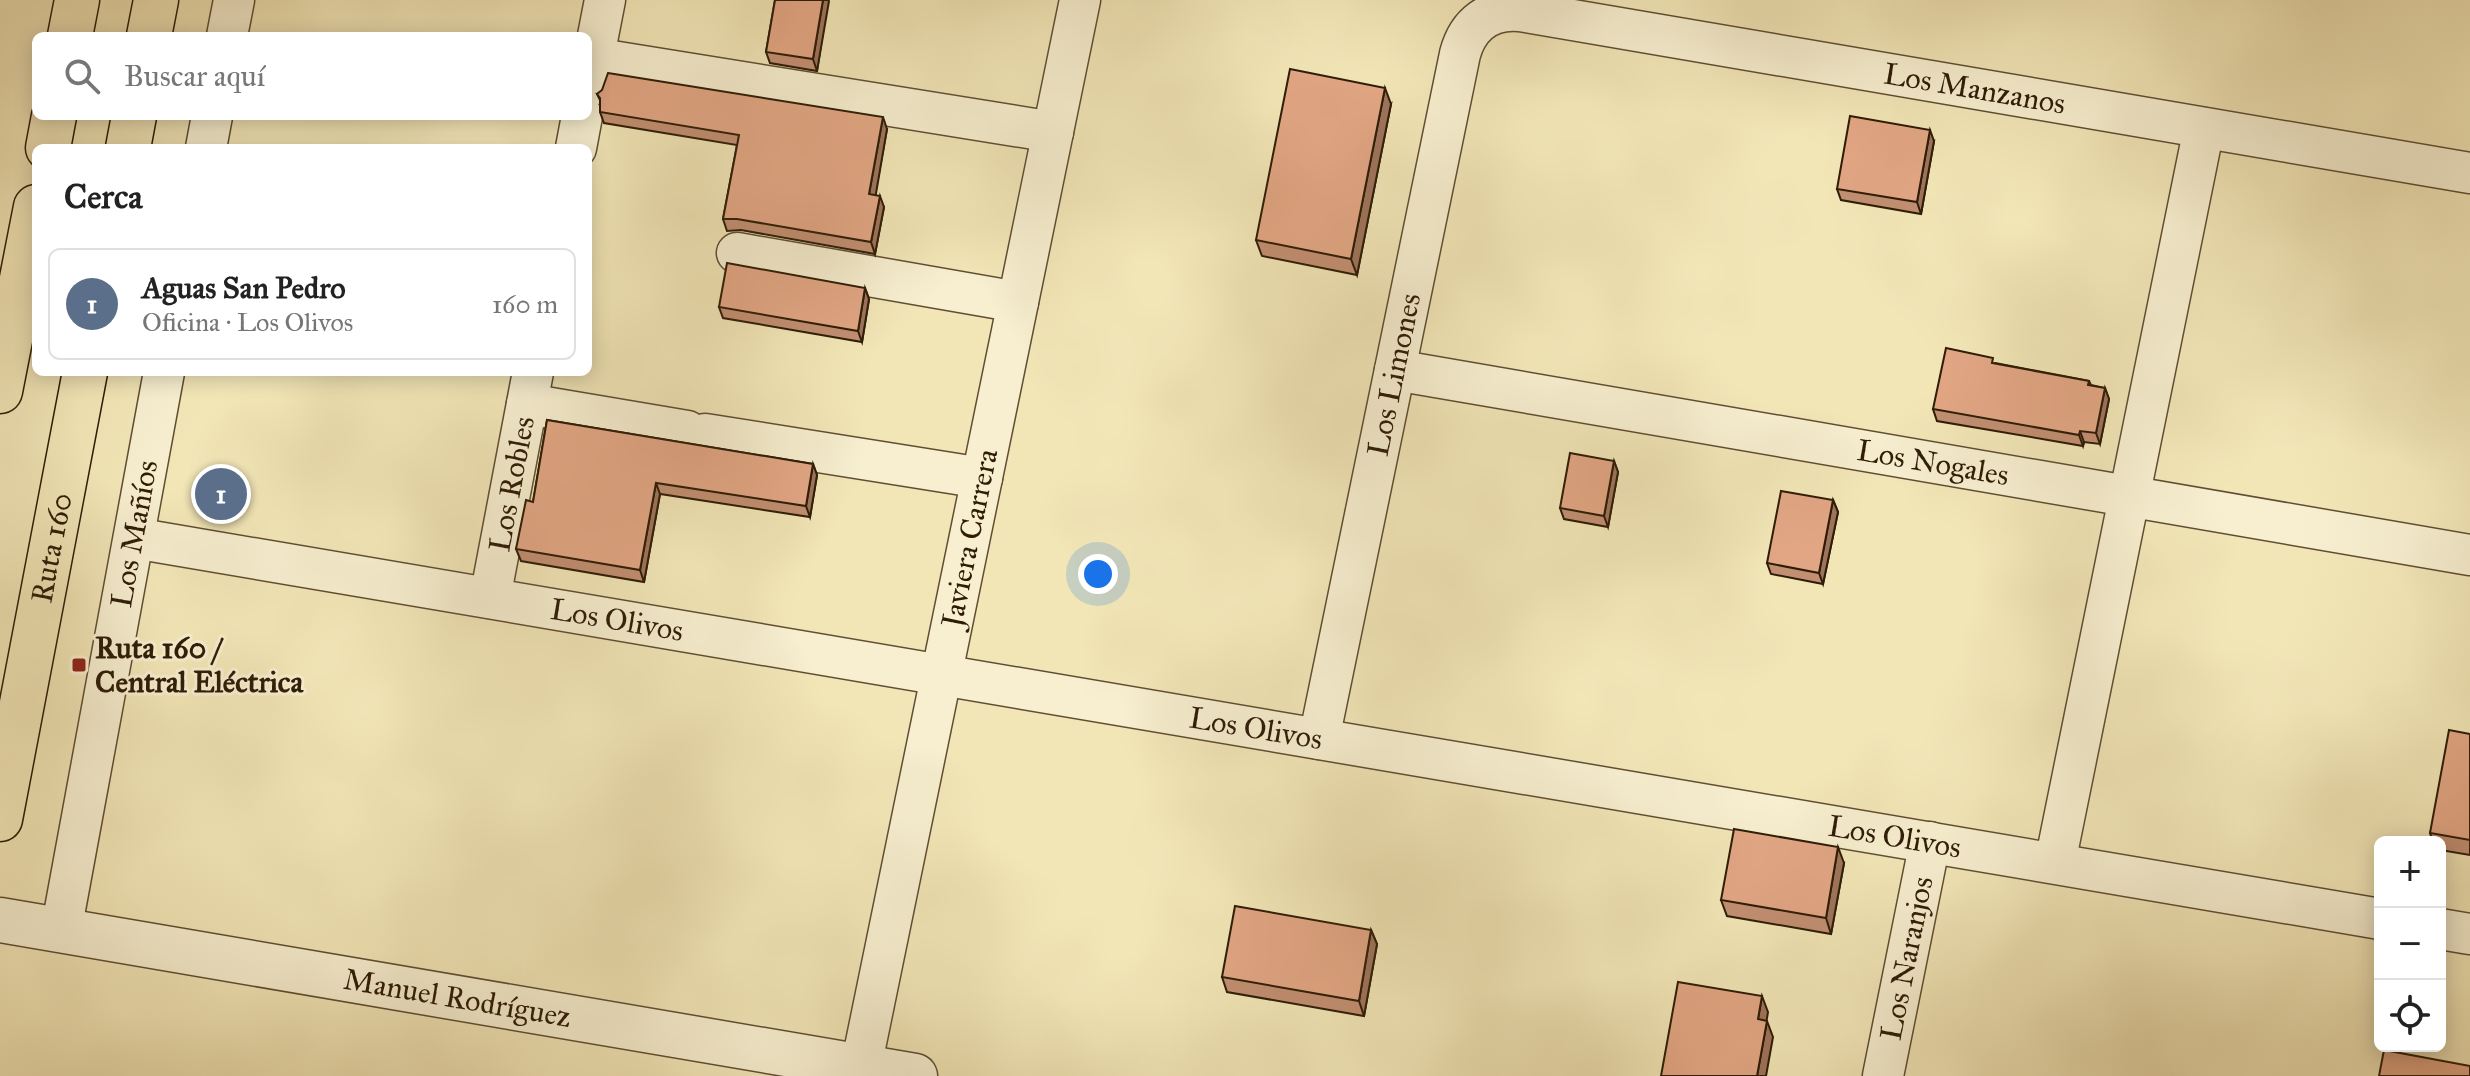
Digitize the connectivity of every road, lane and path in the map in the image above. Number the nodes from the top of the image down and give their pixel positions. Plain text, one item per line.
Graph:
1 (77, 0) edge
2 (156, 0) edge
3 (234, 0) edge
4 (605, 0) edge
5 (1077, 0) edge
6 (1482, 19) joint
7 (71, 32) edge
8 (150, 32) edge
9 (228, 32) edge
10 (592, 68) edge
11 (592, 73) edge
12 (53, 120) edge
13 (133, 120) edge
14 (211, 120) edge
15 (581, 120) edge
16 (2204, 128) junction
17 (1053, 132) junction
18 (49, 144) edge
19 (129, 144) edge
20 (207, 144) edge
21 (577, 144) edge
22 (2470, 173) edge
23 (32, 227) edge
24 (737, 253) dead end
25 (1018, 302) junction
26 (1395, 370) junction
27 (84, 376) edge
28 (163, 376) edge
29 (530, 388) edge
30 (0, 391) edge
31 (982, 478) junction
32 (2129, 497) junction
33 (134, 538) junction
34 (2470, 555) edge
35 (490, 598) junction
36 (942, 675) junction
37 (1319, 739) junction
38 (0, 819) edge
39 (1930, 842) junction
40 (2055, 863) junction
41 (2374, 918) edge
42 (0, 920) edge
43 (2446, 930) edge
44 (61, 931) junction
45 (2470, 934) edge
46 (860, 1072) edge
47 (915, 1076) edge
48 (1883, 1076) edge

1 - 7 highway
2 - 8 highway
3 - 9 street
4 - 10 street
5 - 17 street, Javiera Carrera
6 - 16 street, Los Manzanos
6 - 26 street, Los Limones
11 - 17 street
12 - 18 highway
13 - 19 highway
14 - 20 street
15 - 21 street
16 - 22 street, Los Manzanos
16 - 32 street
17 - 25 street, Javiera Carrera
23 - 30 highway
24 - 25 street
25 - 31 street, Javiera Carrera
26 - 32 street, Los Nogales
26 - 37 street, Los Limones
27 - 38 highway, Ruta 160
28 - 33 street, Los Mañíos
29 - 31 street
29 - 35 street, Los Robles
31 - 36 street, Javiera Carrera
32 - 34 street, Los Nogales
32 - 40 street
33 - 35 street, Los Olivos
33 - 44 street, Los Mañíos
35 - 36 street, Los Olivos
36 - 37 street, Los Olivos
36 - 46 street, Javiera Carrera
37 - 39 street, Los Olivos
39 - 40 street, Los Olivos
39 - 48 street, Los Naranjos
40 - 41 street, Los Olivos
42 - 44 street, Manuel Rodríguez
43 - 45 street
44 - 46 street, Manuel Rodríguez
46 - 47 street, Manuel Rodríguez

